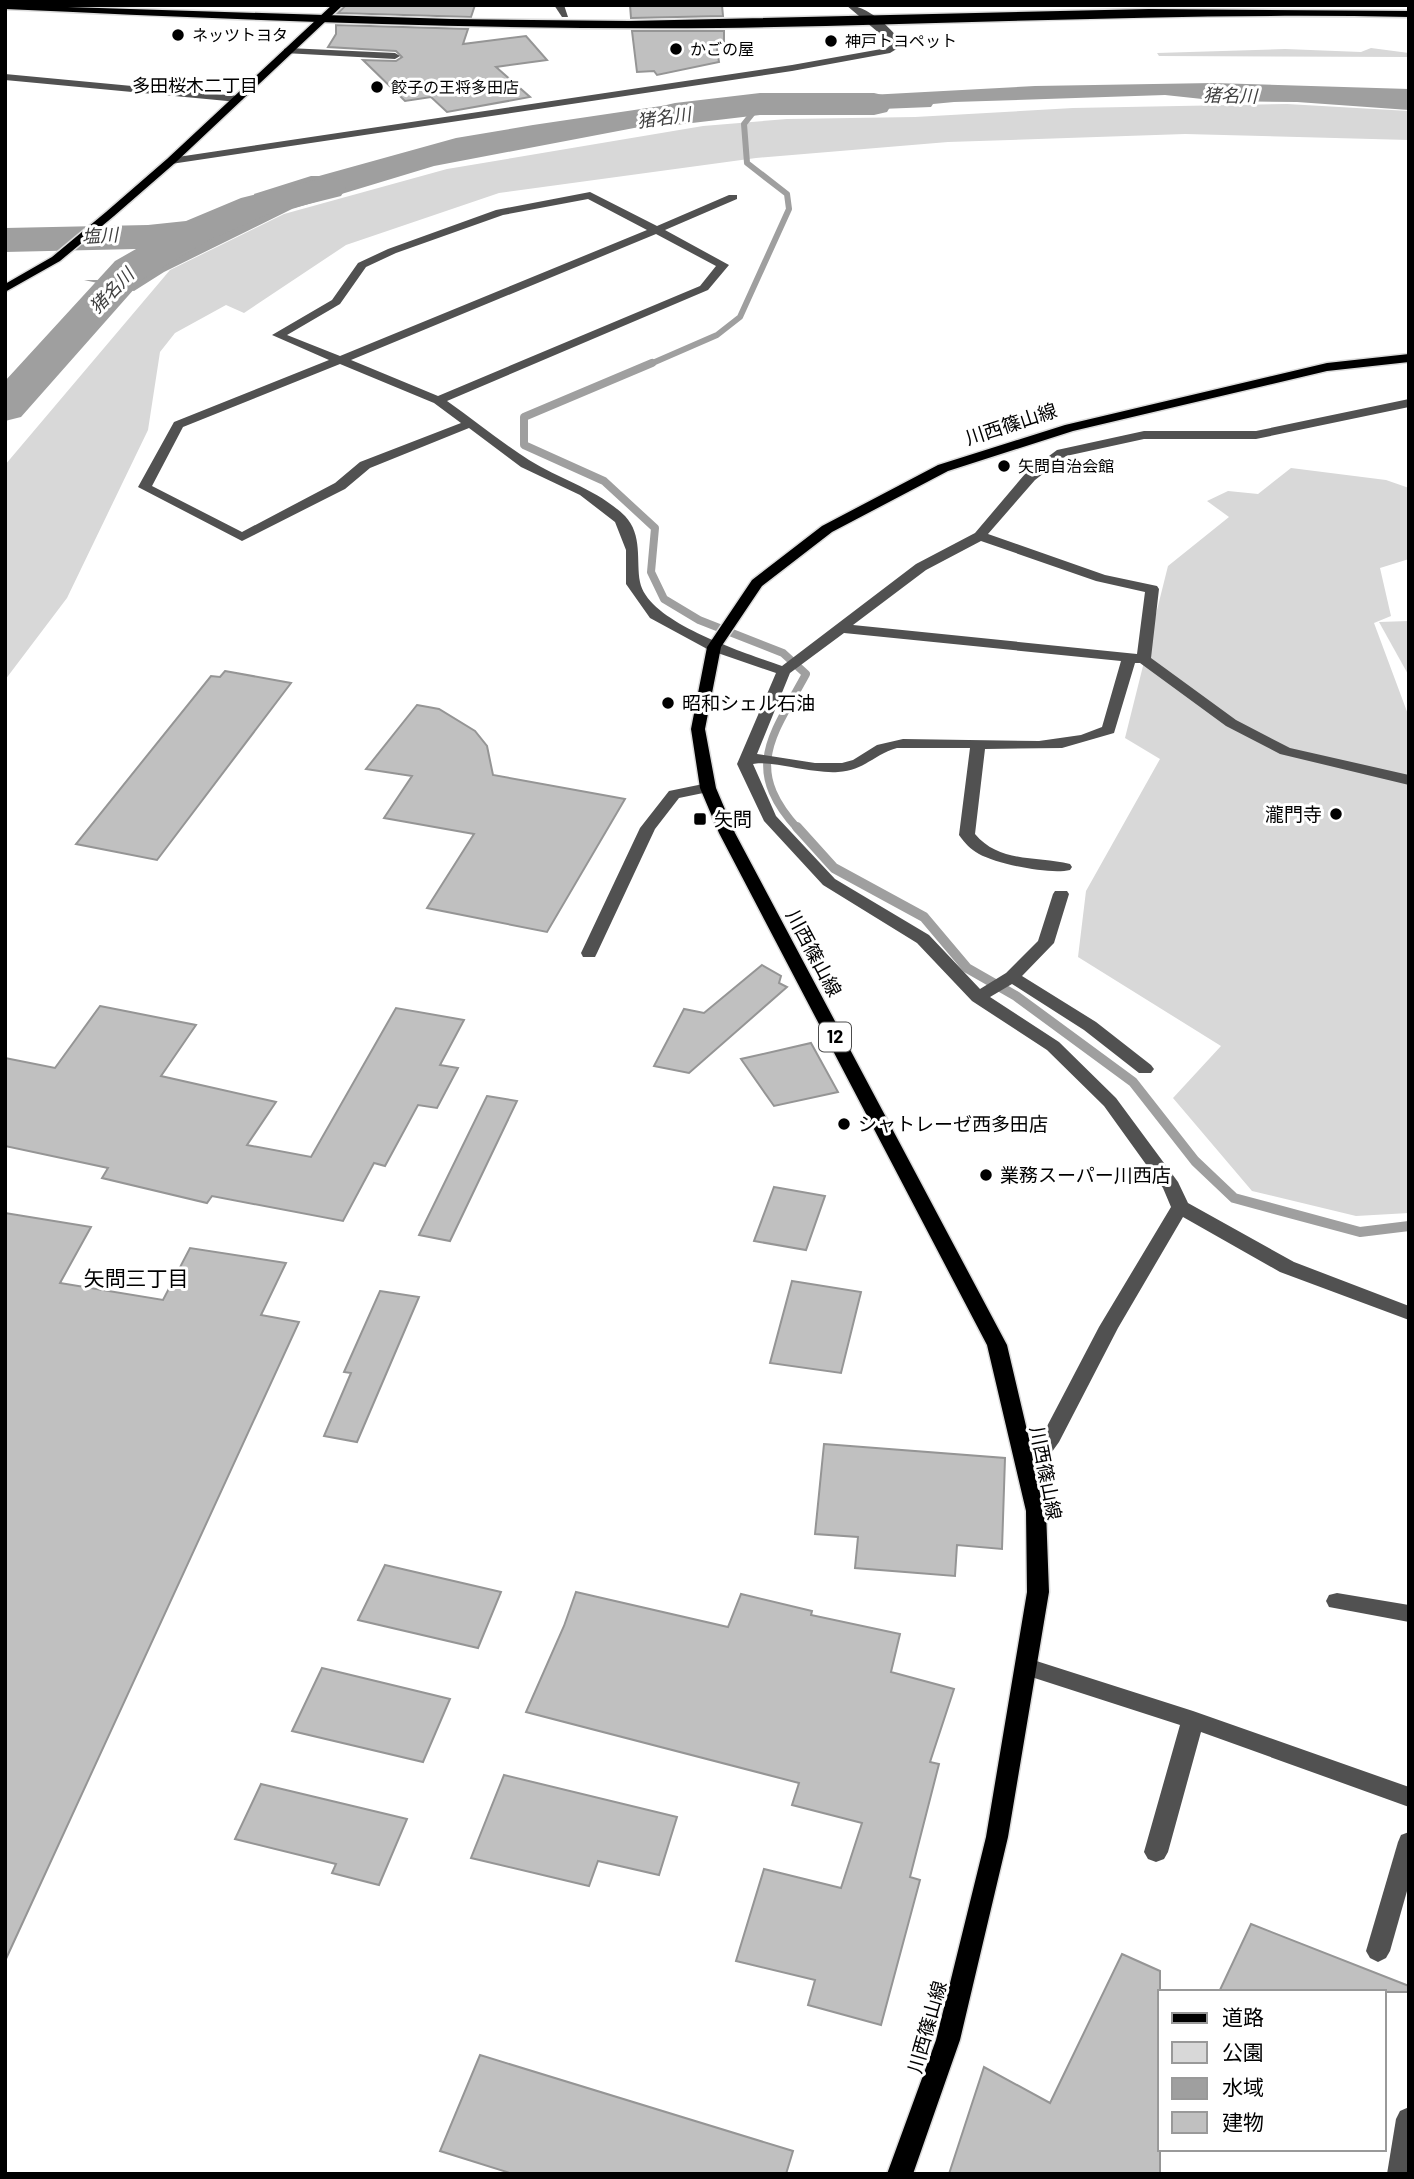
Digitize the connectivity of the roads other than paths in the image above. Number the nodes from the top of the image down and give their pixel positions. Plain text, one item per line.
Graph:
1 (138, 5) edge
2 (1007, 5) edge
3 (5, 6) edge
4 (335, 8) edge
5 (854, 8) edge
6 (562, 10) edge
7 (1409, 15) edge
8 (321, 20) junction
9 (870, 21) junction
10 (289, 51) junction
11 (395, 56) dead end
12 (5, 77) edge
13 (238, 99) junction
14 (171, 161) junction
15 (733, 197) dead end
16 (657, 230) junction
17 (5, 289) edge
18 (1409, 358) edge
19 (342, 360) junction
20 (438, 400) junction
21 (1409, 402) edge
22 (469, 424) junction
23 (981, 536) junction
24 (841, 628) junction
25 (715, 647) junction
26 (1137, 658) junction
27 (785, 671) junction
28 (978, 745) junction
29 (748, 757) junction
30 (1409, 780) edge
31 (708, 788) junction
32 (1064, 867) dead end
33 (1061, 894) dead end
34 (589, 953) dead end
35 (1012, 977) junction
36 (978, 997) junction
37 (1145, 1069) dead end
38 (1180, 1207) junction
39 (1409, 1313) edge
40 (1027, 1472) junction
41 (1337, 1601) dead end
42 (1409, 1614) edge
43 (1027, 1667) junction
44 (1193, 1720) junction
45 (1409, 1797) edge
46 (1409, 1842) edge
47 (1156, 1852) dead end
48 (1378, 1951) dead end
49 (1409, 2119) edge
50 (900, 2174) edge
51 (1400, 2174) edge

1 - 4 highway
2 - 5 highway
3 - 8 highway
4 - 6 highway
4 - 8 main road
5 - 6 highway
5 - 9 street
7 - 9 highway
8 - 9 highway
8 - 10 main road
9 - 14 street
10 - 11 street
10 - 13 main road
12 - 13 street
13 - 14 main road
14 - 17 main road
15 - 16 street
16 - 19 street
16 - 19 street
16 - 20 street
18 - 25 main road, 川西篠山線 / 12
19 - 20 street
19 - 22 street
20 - 22 street
21 - 23 street
22 - 25 street
23 - 24 street
23 - 26 street
24 - 26 street
24 - 27 street
25 - 27 street
25 - 31 main road, 川西篠山線 / 12
26 - 28 street
26 - 30 street
27 - 29 street
28 - 29 street
28 - 32 street
29 - 36 street
31 - 34 street
31 - 40 main road, 川西篠山線 / 12
33 - 35 street
35 - 36 street
35 - 37 street
36 - 38 street
38 - 39 street
38 - 40 street
40 - 43 main road, 川西篠山線 / 12
41 - 42 street
43 - 44 street
43 - 50 main road, 川西篠山線 / 12
44 - 45 street
44 - 47 street
46 - 48 street
49 - 51 street

